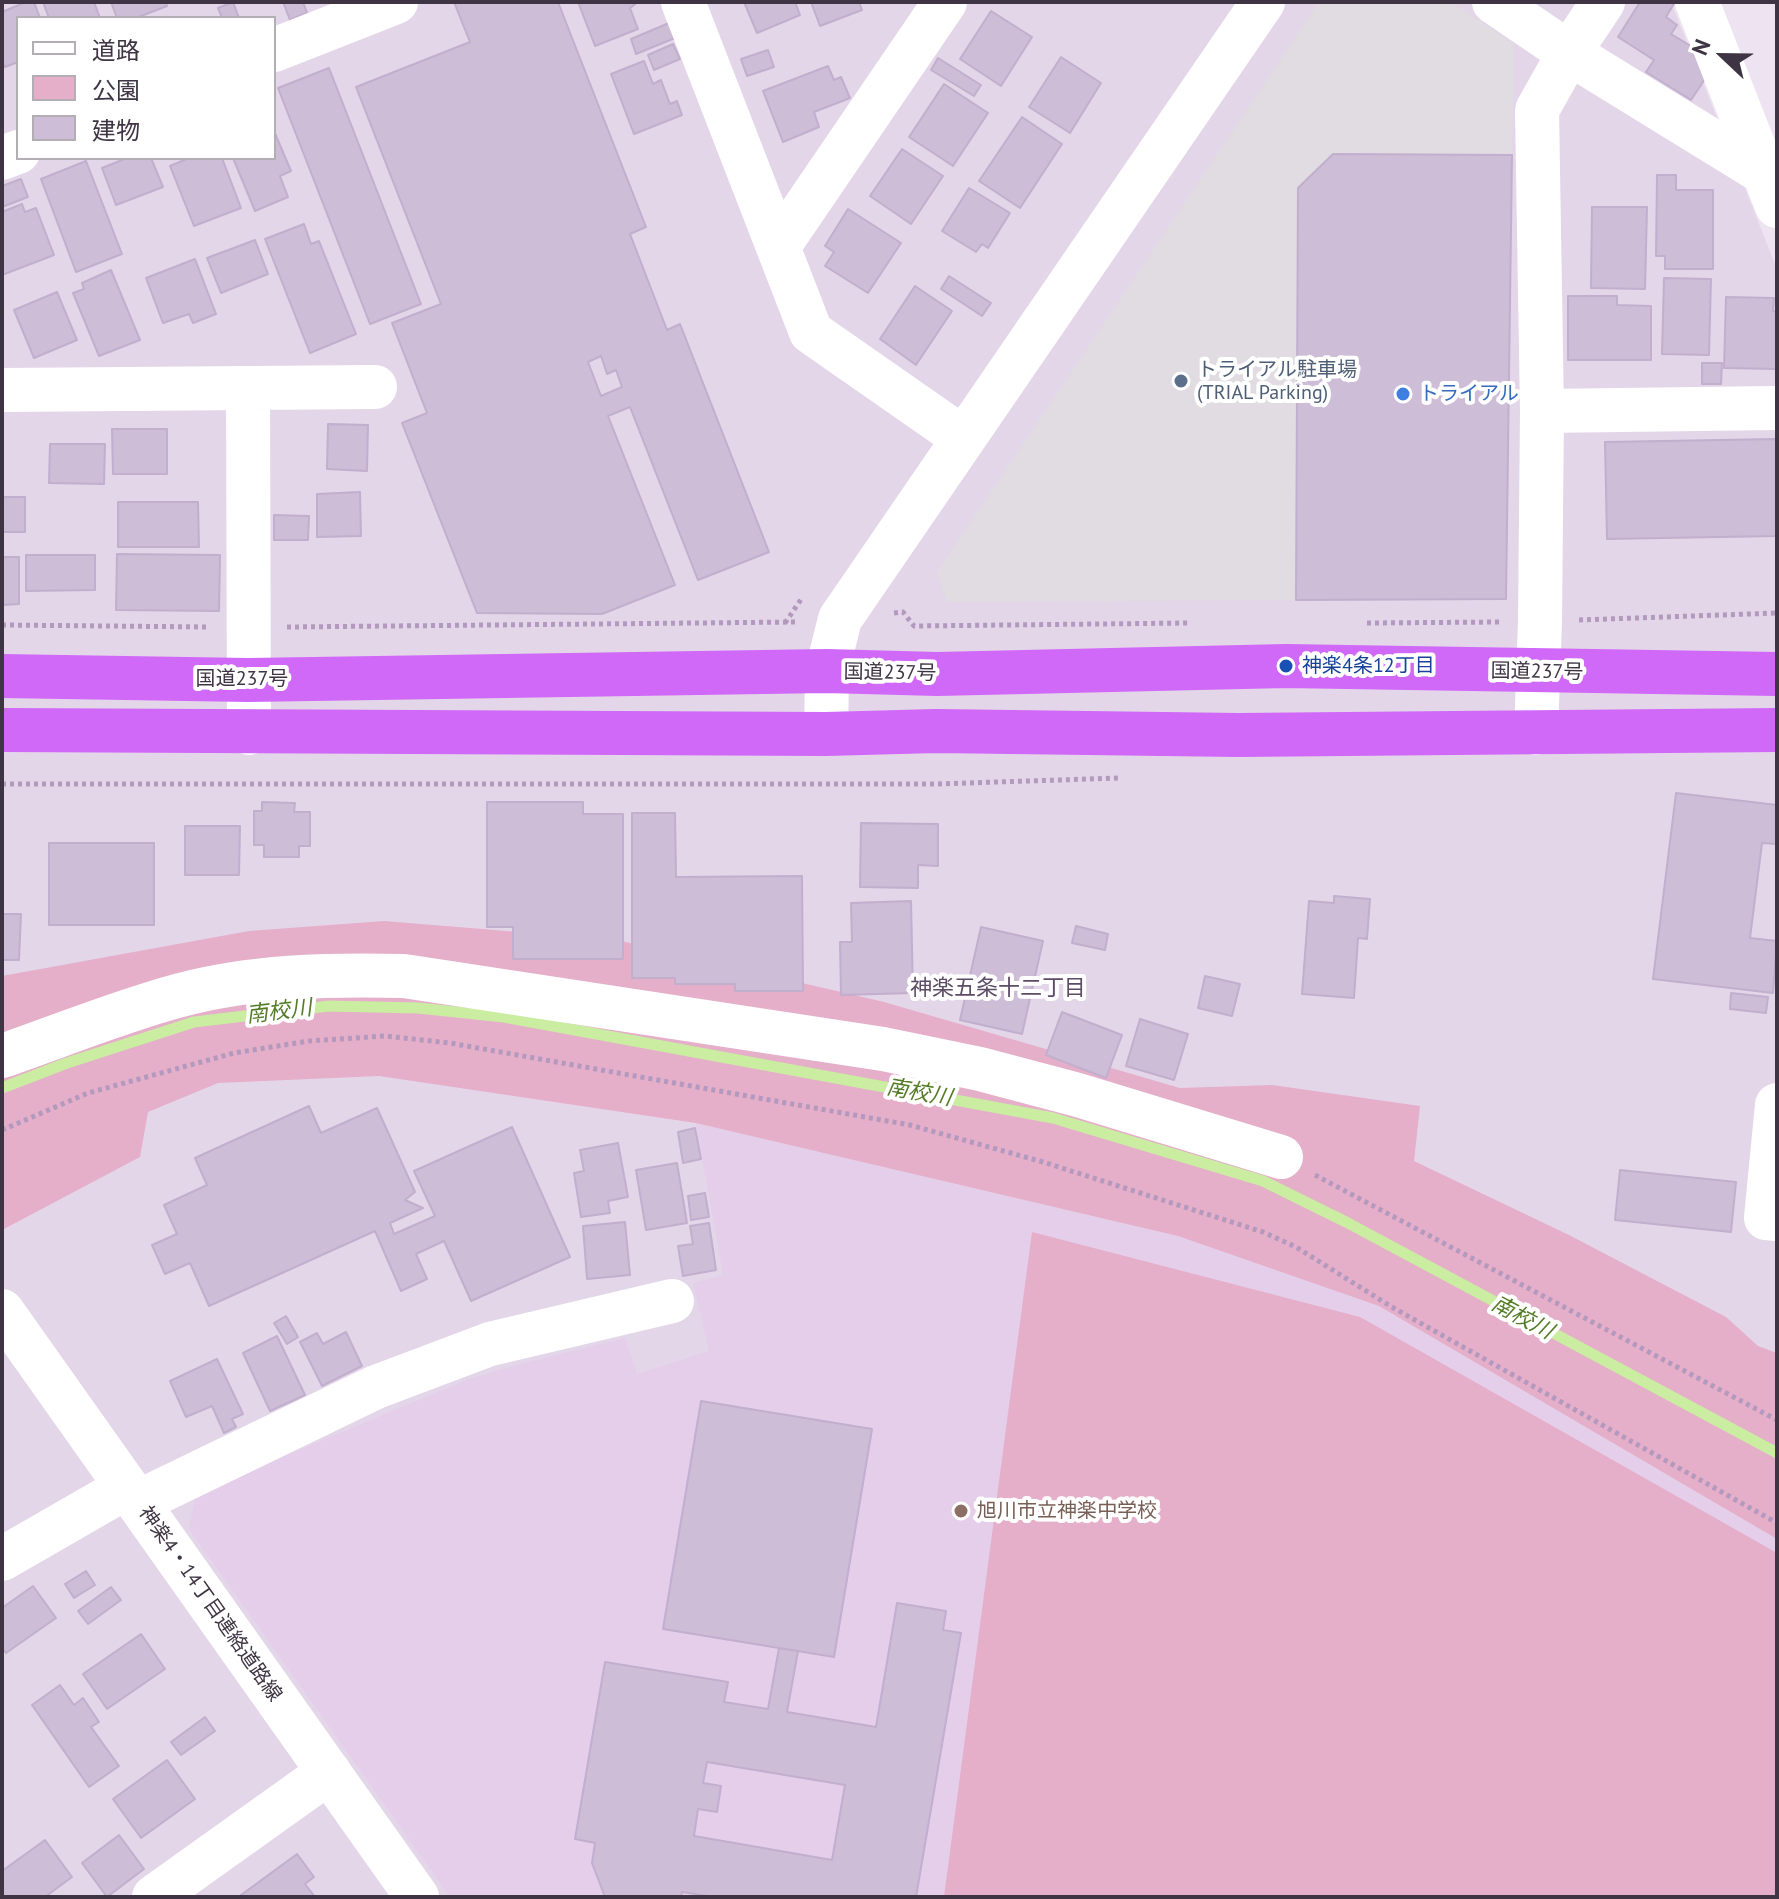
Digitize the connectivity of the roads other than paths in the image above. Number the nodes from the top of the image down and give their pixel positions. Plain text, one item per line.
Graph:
1 (396, 2) edge
2 (683, 2) edge
3 (1263, 2) edge
4 (1494, 2) edge
5 (1603, 2) edge
6 (1697, 2) edge
7 (927, 13) edge
8 (276, 49) edge
9 (1569, 53) junction
10 (1771, 189) edge
11 (778, 247) junction
12 (375, 387) dead end
13 (248, 388) junction
14 (2, 390) edge
15 (1777, 408) edge
16 (1542, 411) junction
17 (963, 438) junction
18 (827, 671) junction
19 (1538, 672) junction
20 (1777, 674) edge
21 (2, 676) edge
22 (248, 680) junction
23 (2, 730) edge
24 (1777, 730) edge
25 (249, 733) junction
26 (1536, 733) junction
27 (826, 734) junction
28 (2, 1056) edge
29 (1777, 1105) edge
30 (1281, 1157) road end
31 (1777, 1219) edge
32 (672, 1301) dead end
33 (2, 1311) edge
34 (132, 1495) junction
35 (2, 1559) edge
36 (329, 1772) junction
37 (154, 1897) edge
38 (417, 1897) edge

1 - 8 street
2 - 11 street
3 - 17 street
4 - 9 street
5 - 9 street
6 - 10 street
7 - 11 street
9 - 10 street
9 - 16 street
11 - 17 street
12 - 13 street
13 - 14 street
13 - 22 street
15 - 16 street
16 - 19 street
17 - 18 street
18 - 19 highway, 国道237号
18 - 22 highway, 国道237号
18 - 27 street
19 - 20 highway, 国道237号
19 - 26 street
21 - 22 highway, 国道237号
22 - 25 street
23 - 25 highway
24 - 26 highway
25 - 27 highway
26 - 27 highway
28 - 30 street
29 - 31 street
32 - 34 street
33 - 34 street, 神楽4・14丁目連絡道路線
34 - 35 street
34 - 36 street, 神楽4・14丁目連絡道路線
36 - 37 street
36 - 38 street, 神楽4・14丁目連絡道路線

